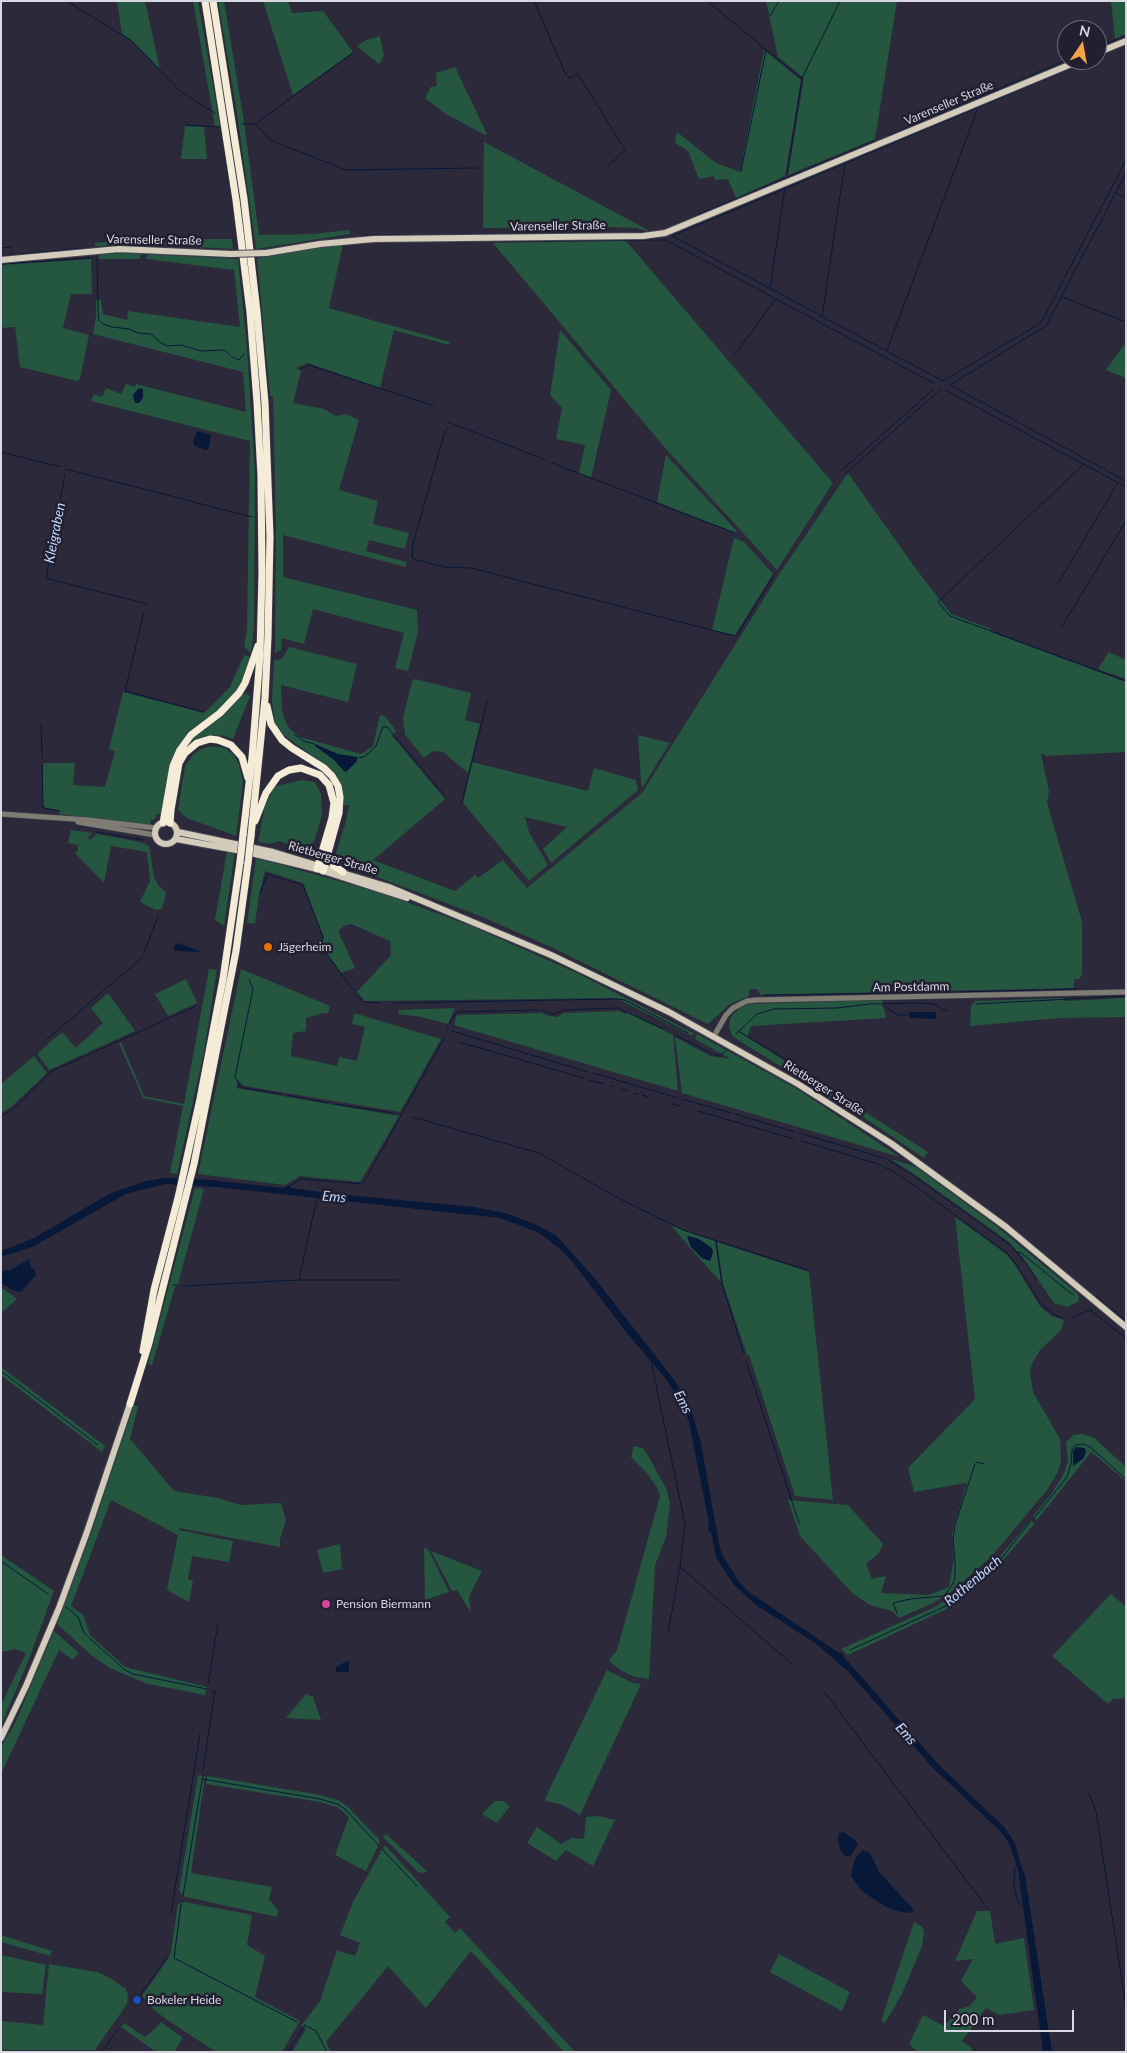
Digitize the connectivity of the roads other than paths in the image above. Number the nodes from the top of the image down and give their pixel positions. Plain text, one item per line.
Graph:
1 (205, 1) edge
2 (213, 1) edge
3 (1126, 41) edge
4 (1107, 49) edge
5 (1057, 70) edge
6 (1, 260) edge
7 (261, 636) junction
8 (265, 698) junction
9 (250, 783) junction
10 (1, 814) edge
11 (166, 823) junction
12 (156, 832) junction
13 (249, 834) junction
14 (177, 835) junction
15 (328, 855) junction
16 (321, 868) junction
17 (343, 872) junction
18 (476, 923) junction
19 (1126, 992) edge
20 (714, 1036) junction
21 (1126, 1328) edge
22 (130, 1404) joint
23 (1, 1738) edge

1 - 7 highway
2 - 8 highway
3 - 4 main road
5 - 6 main road, Varenseller Straße, bridge
7 - 9 highway
7 - 11 highway
8 - 13 highway
8 - 15 highway
9 - 11 highway
9 - 13 highway
10 - 12 street
11 - 12 main road
11 - 14 main road
12 - 14 main road
13 - 16 highway
13 - 22 highway, bridge
14 - 16 main road, Rietberger Straße
15 - 16 highway
15 - 17 highway
16 - 17 main road, Rietberger Straße
16 - 18 main road, Rietberger Straße
17 - 18 main road, Rietberger Straße
18 - 20 main road, Rietberger Straße
19 - 20 street, Am Postdamm
20 - 21 main road, Rietberger Straße
22 - 23 main road

